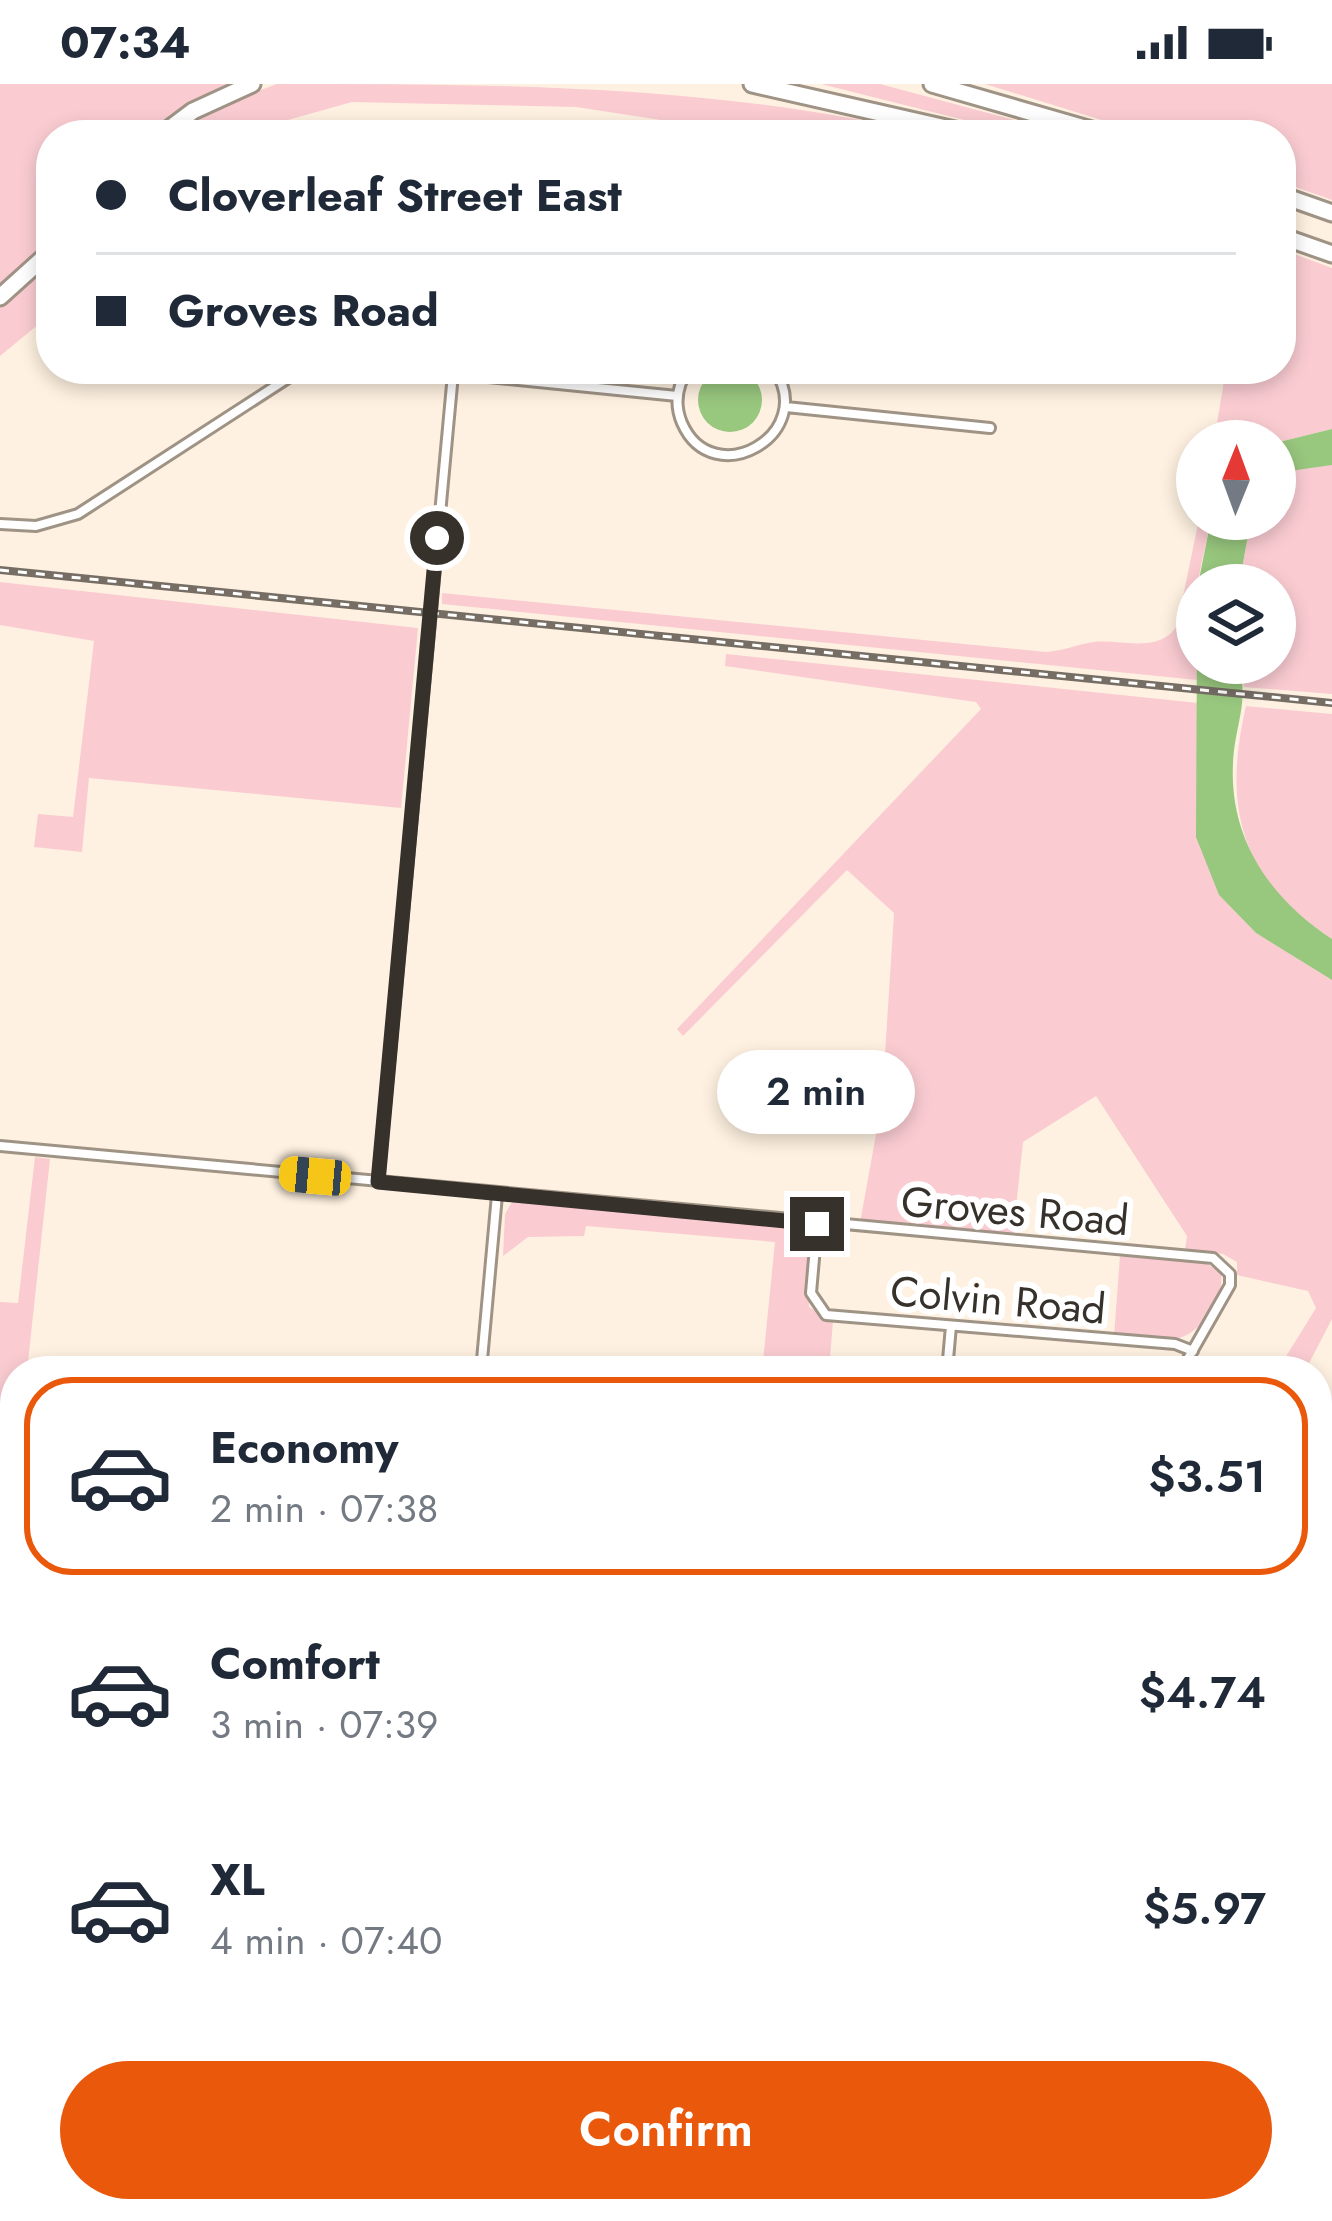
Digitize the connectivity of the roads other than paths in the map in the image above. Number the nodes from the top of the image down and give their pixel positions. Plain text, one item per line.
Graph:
1 (252, 84) edge
2 (752, 84) edge
3 (932, 84) edge
4 (182, 120) edge
5 (911, 120) edge
6 (1056, 120) edge
7 (1296, 200) edge
8 (1332, 213) edge
9 (1296, 241) edge
10 (1332, 254) edge
11 (36, 265) edge
12 (0, 297) edge
13 (279, 384) edge
14 (452, 384) edge
15 (555, 384) edge
16 (682, 384) edge
17 (779, 384) edge
18 (677, 396) junction
19 (786, 407) junction
20 (990, 428) dead end
21 (0, 524) edge
22 (0, 1146) edge
23 (378, 1182) junction
24 (497, 1195) junction
25 (817, 1224) junction
26 (951, 1326) junction
27 (1193, 1351) junction
28 (482, 1356) edge
29 (948, 1356) edge
30 (1190, 1356) edge

1 - 4 highway
2 - 5 highway
3 - 6 highway
7 - 8 highway
9 - 10 highway
11 - 12 highway
13 - 21 street
14 - 23 street
15 - 18 street
16 - 18 street
17 - 19 street
18 - 19 street
19 - 20 street
22 - 23 street, Groves Road
23 - 24 street, Groves Road
24 - 25 street, Groves Road
24 - 28 street
25 - 26 street, Colvin Road
25 - 27 street, Groves Road
26 - 27 street, Colvin Road
26 - 29 street
27 - 30 street

